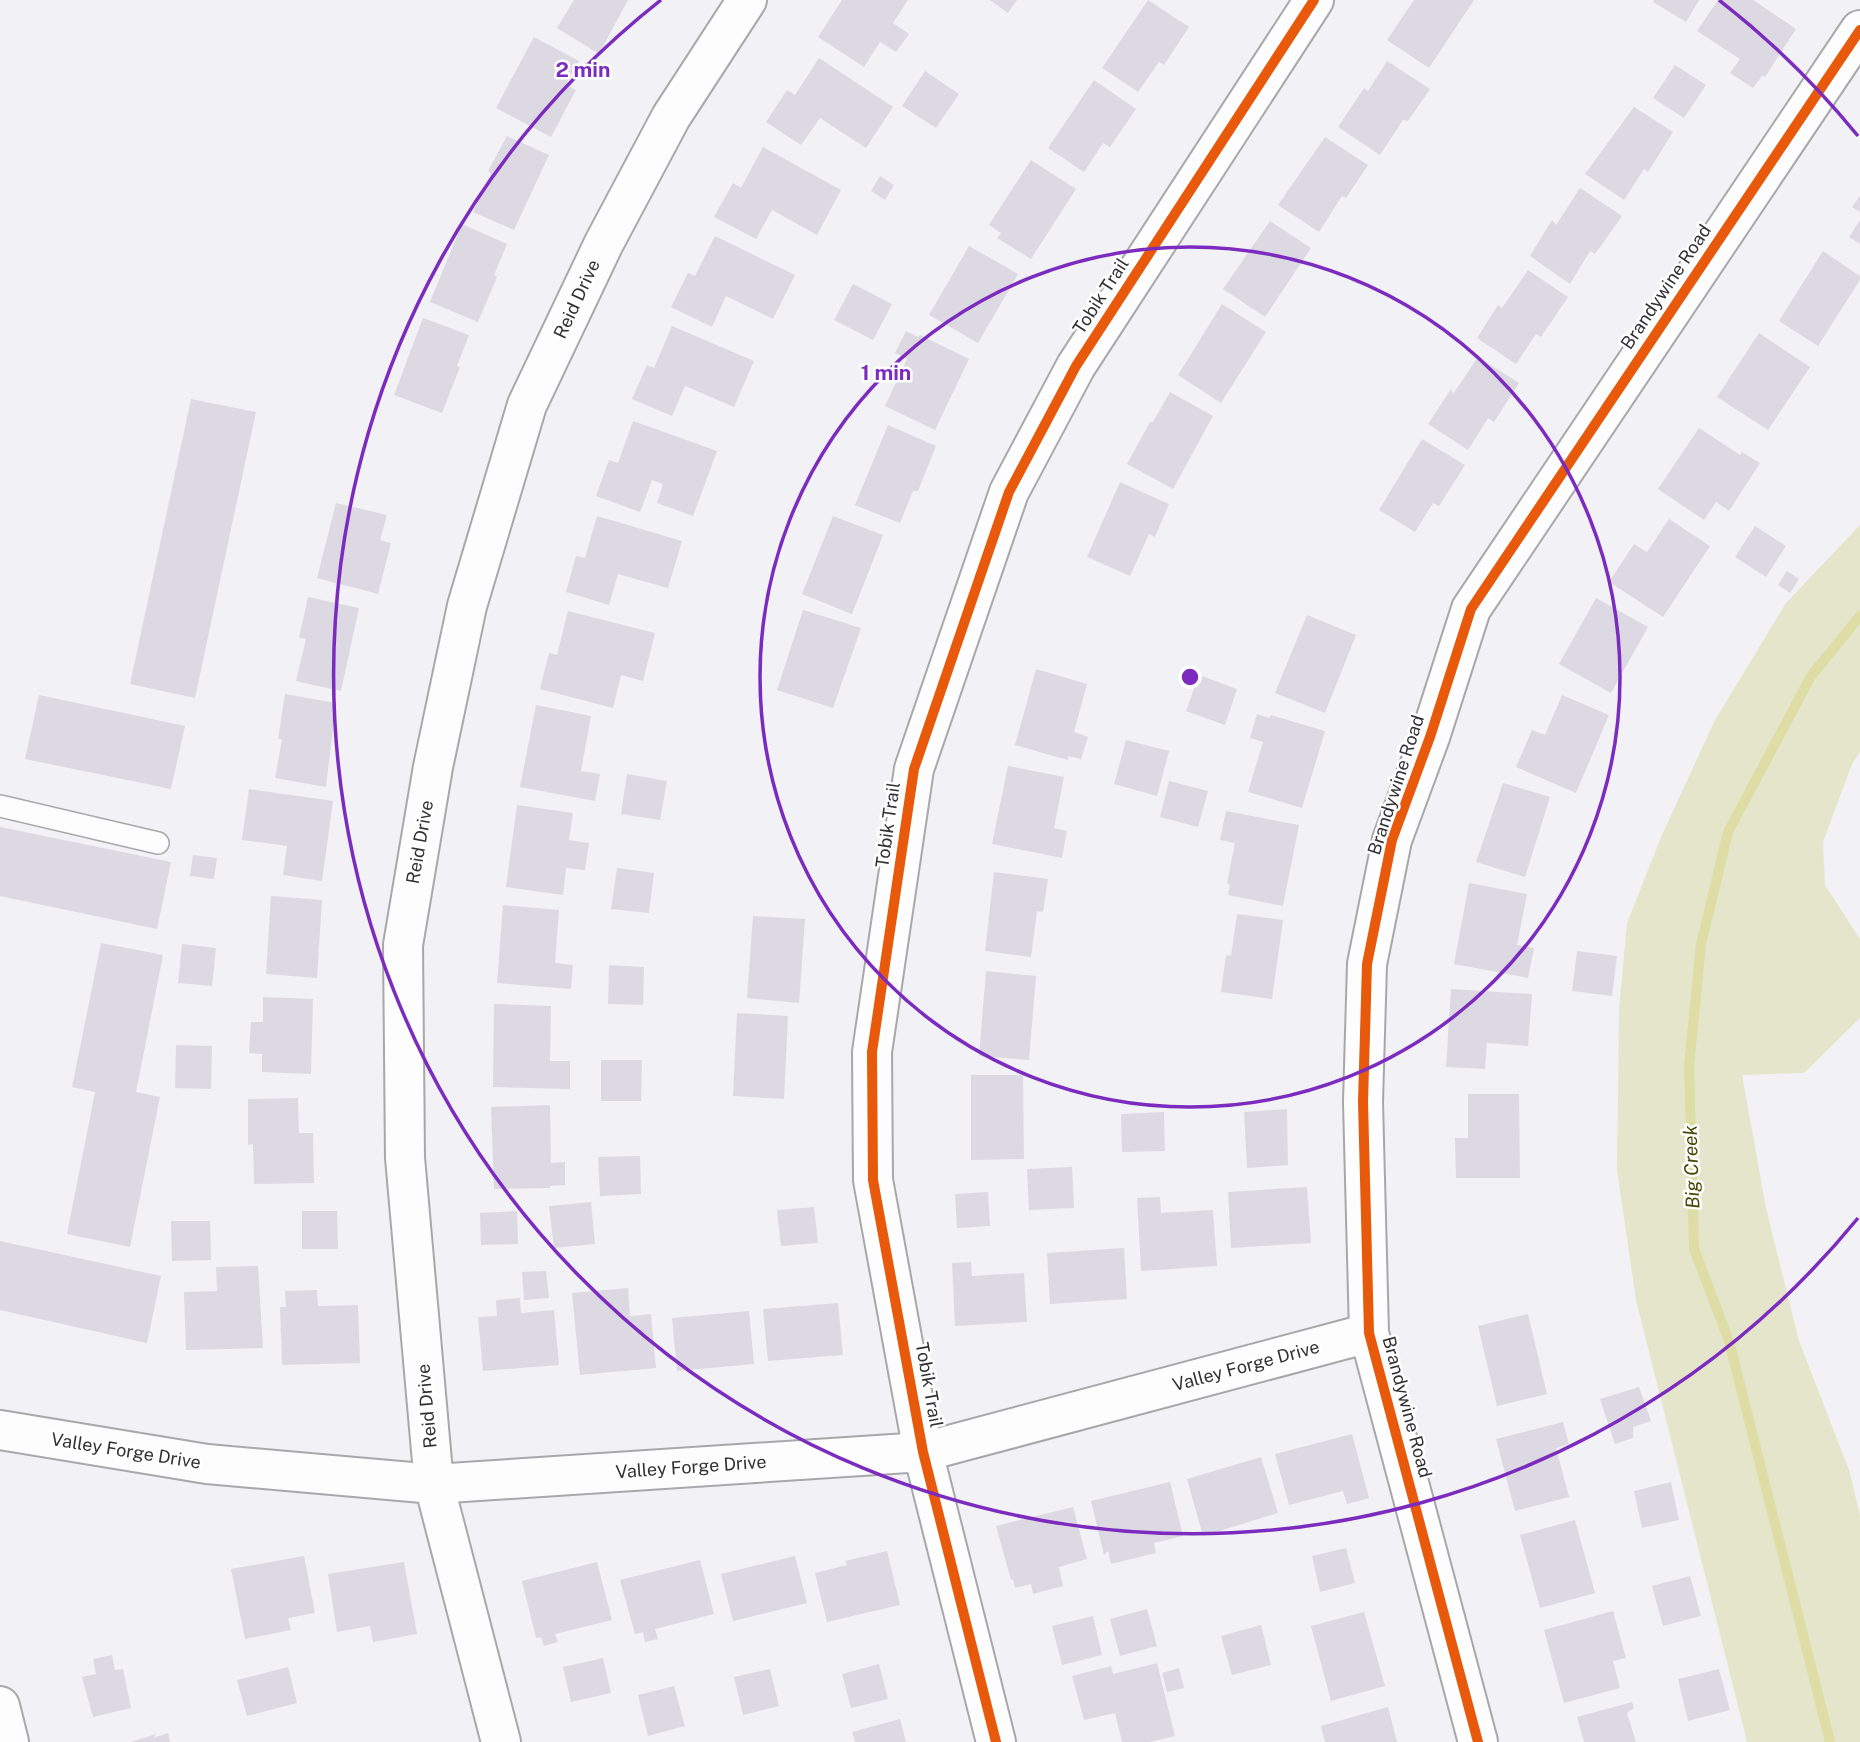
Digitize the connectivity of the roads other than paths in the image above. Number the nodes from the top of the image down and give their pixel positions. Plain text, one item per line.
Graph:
1 (747, 0) edge
2 (1314, 0) edge
3 (1860, 30) edge
4 (0, 806) edge
5 (158, 843) dead end
6 (1369, 1333) junction
7 (0, 1430) edge
8 (923, 1452) junction
9 (434, 1484) junction
10 (0, 1706) edge
11 (9, 1742) edge
12 (500, 1742) edge
13 (996, 1742) edge
14 (1478, 1742) edge

1 - 9 street, Reid Drive
2 - 8 street, Tobik Trail
3 - 6 street, Brandywine Road
4 - 5 lane
6 - 8 street, Valley Forge Drive
6 - 14 street, Brandywine Road
7 - 9 street, Valley Forge Drive
8 - 9 street, Valley Forge Drive
8 - 13 street, Tobik Trail
9 - 12 street, Reid Drive
10 - 11 street

